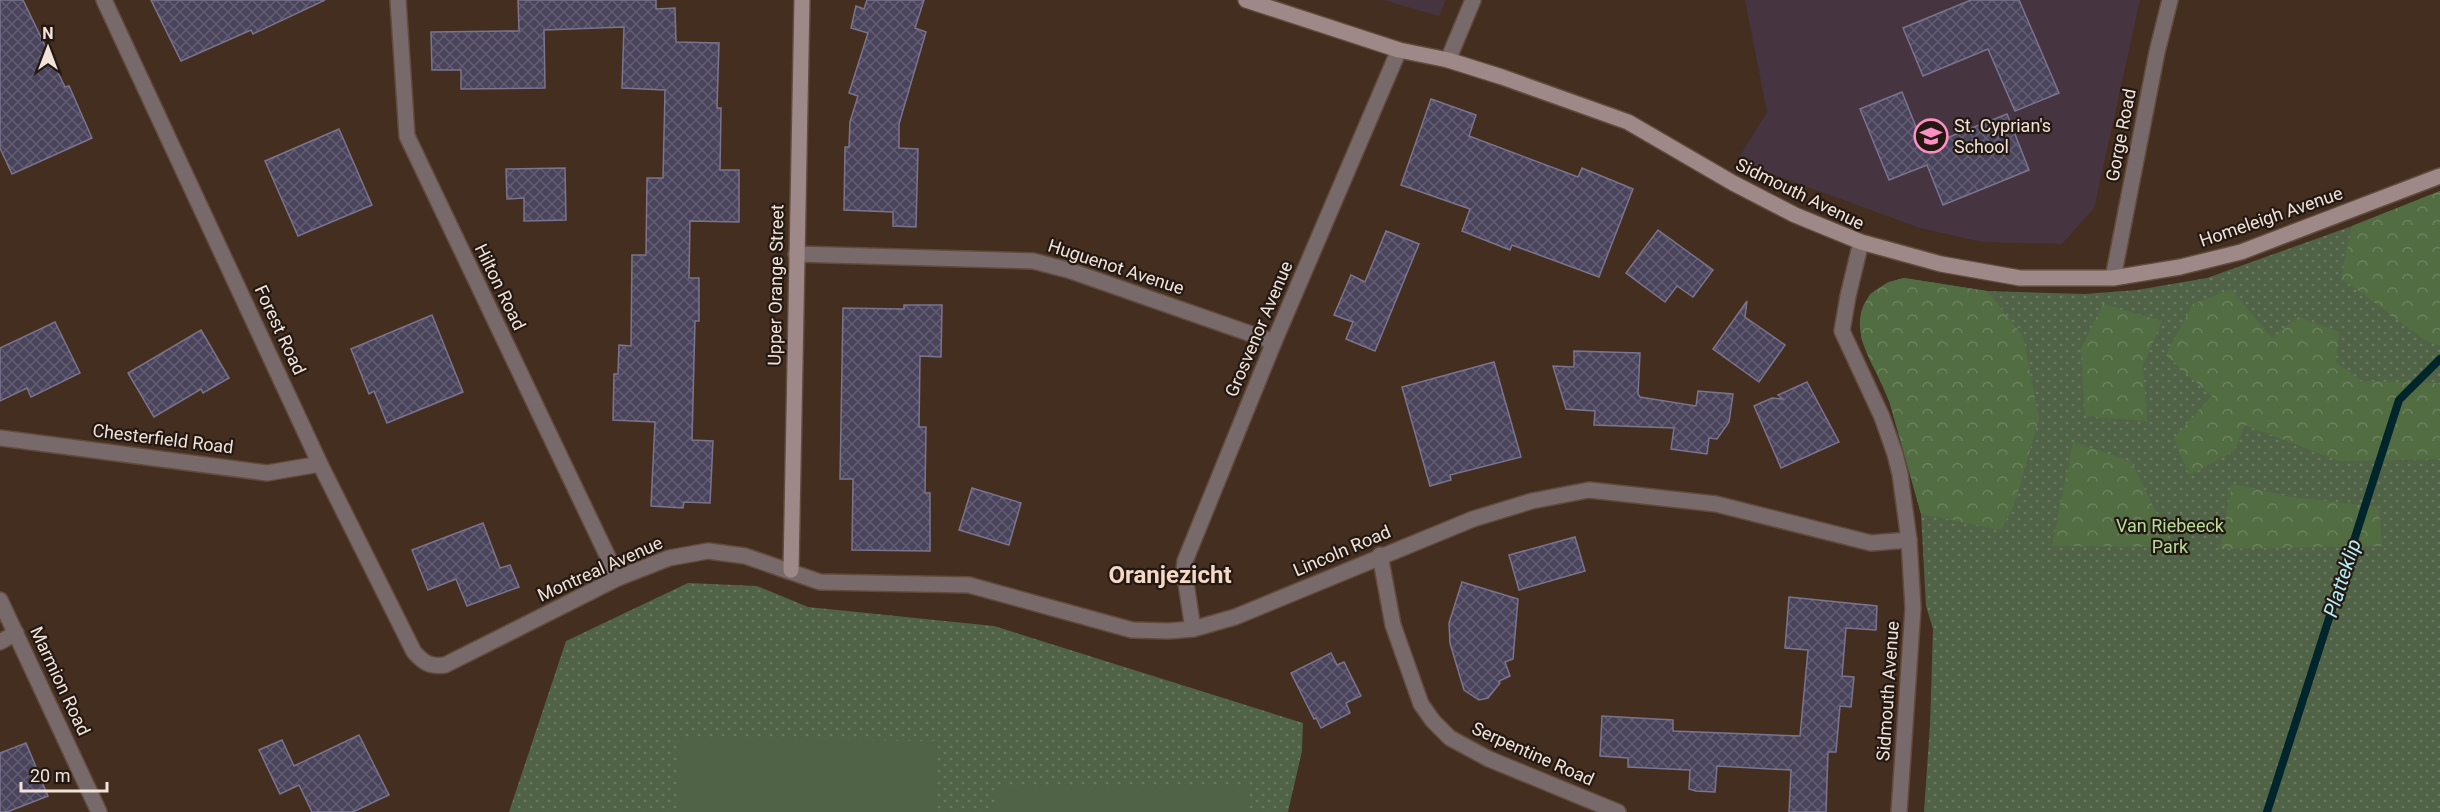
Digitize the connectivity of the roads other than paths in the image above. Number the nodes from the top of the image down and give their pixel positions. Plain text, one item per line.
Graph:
1 (104, 0) edge
2 (398, 0) edge
3 (802, 0) edge
4 (1246, 0) edge
5 (1473, 0) edge
6 (2170, 0) edge
7 (1399, 50) junction
8 (1448, 60) junction
9 (2440, 176) edge
10 (1862, 242) junction
11 (796, 254) junction
12 (2113, 278) junction
13 (1274, 342) junction
14 (0, 438) edge
15 (320, 464) junction
16 (1909, 540) junction
17 (1380, 555) junction
18 (791, 570) junction
19 (618, 578) junction
20 (0, 600) edge
21 (1193, 629) junction
22 (16, 633) junction
23 (0, 642) edge
24 (434, 667) joint
25 (99, 812) edge
26 (1618, 812) edge
27 (1899, 812) edge

1 - 15 street, Forest Road
2 - 19 street, Hilton Road
3 - 11 street, Upper Orange Street
4 - 7 street, Sidmouth Avenue
5 - 8 street
6 - 12 street, Gorge Road
7 - 8 street, Sidmouth Avenue
7 - 13 street, Grosvenor Avenue
8 - 10 street, Sidmouth Avenue
9 - 12 street, Homeleigh Avenue
10 - 12 street, Homeleigh Avenue
10 - 16 street, Sidmouth Avenue
11 - 13 street, Huguenot Avenue
11 - 18 street, Upper Orange Street
13 - 21 street, Grosvenor Avenue
14 - 15 street, Chesterfield Road
15 - 24 street, Forest Road
16 - 17 street, Lincoln Road
16 - 27 street, Sidmouth Avenue
17 - 21 street, Lincoln Road
17 - 26 street, Serpentine Road
18 - 19 street, Montreal Avenue
18 - 21 street, Lincoln Road
19 - 24 street, Montreal Avenue
20 - 22 street, Marmion Road
22 - 23 street
22 - 25 street, Marmion Road

